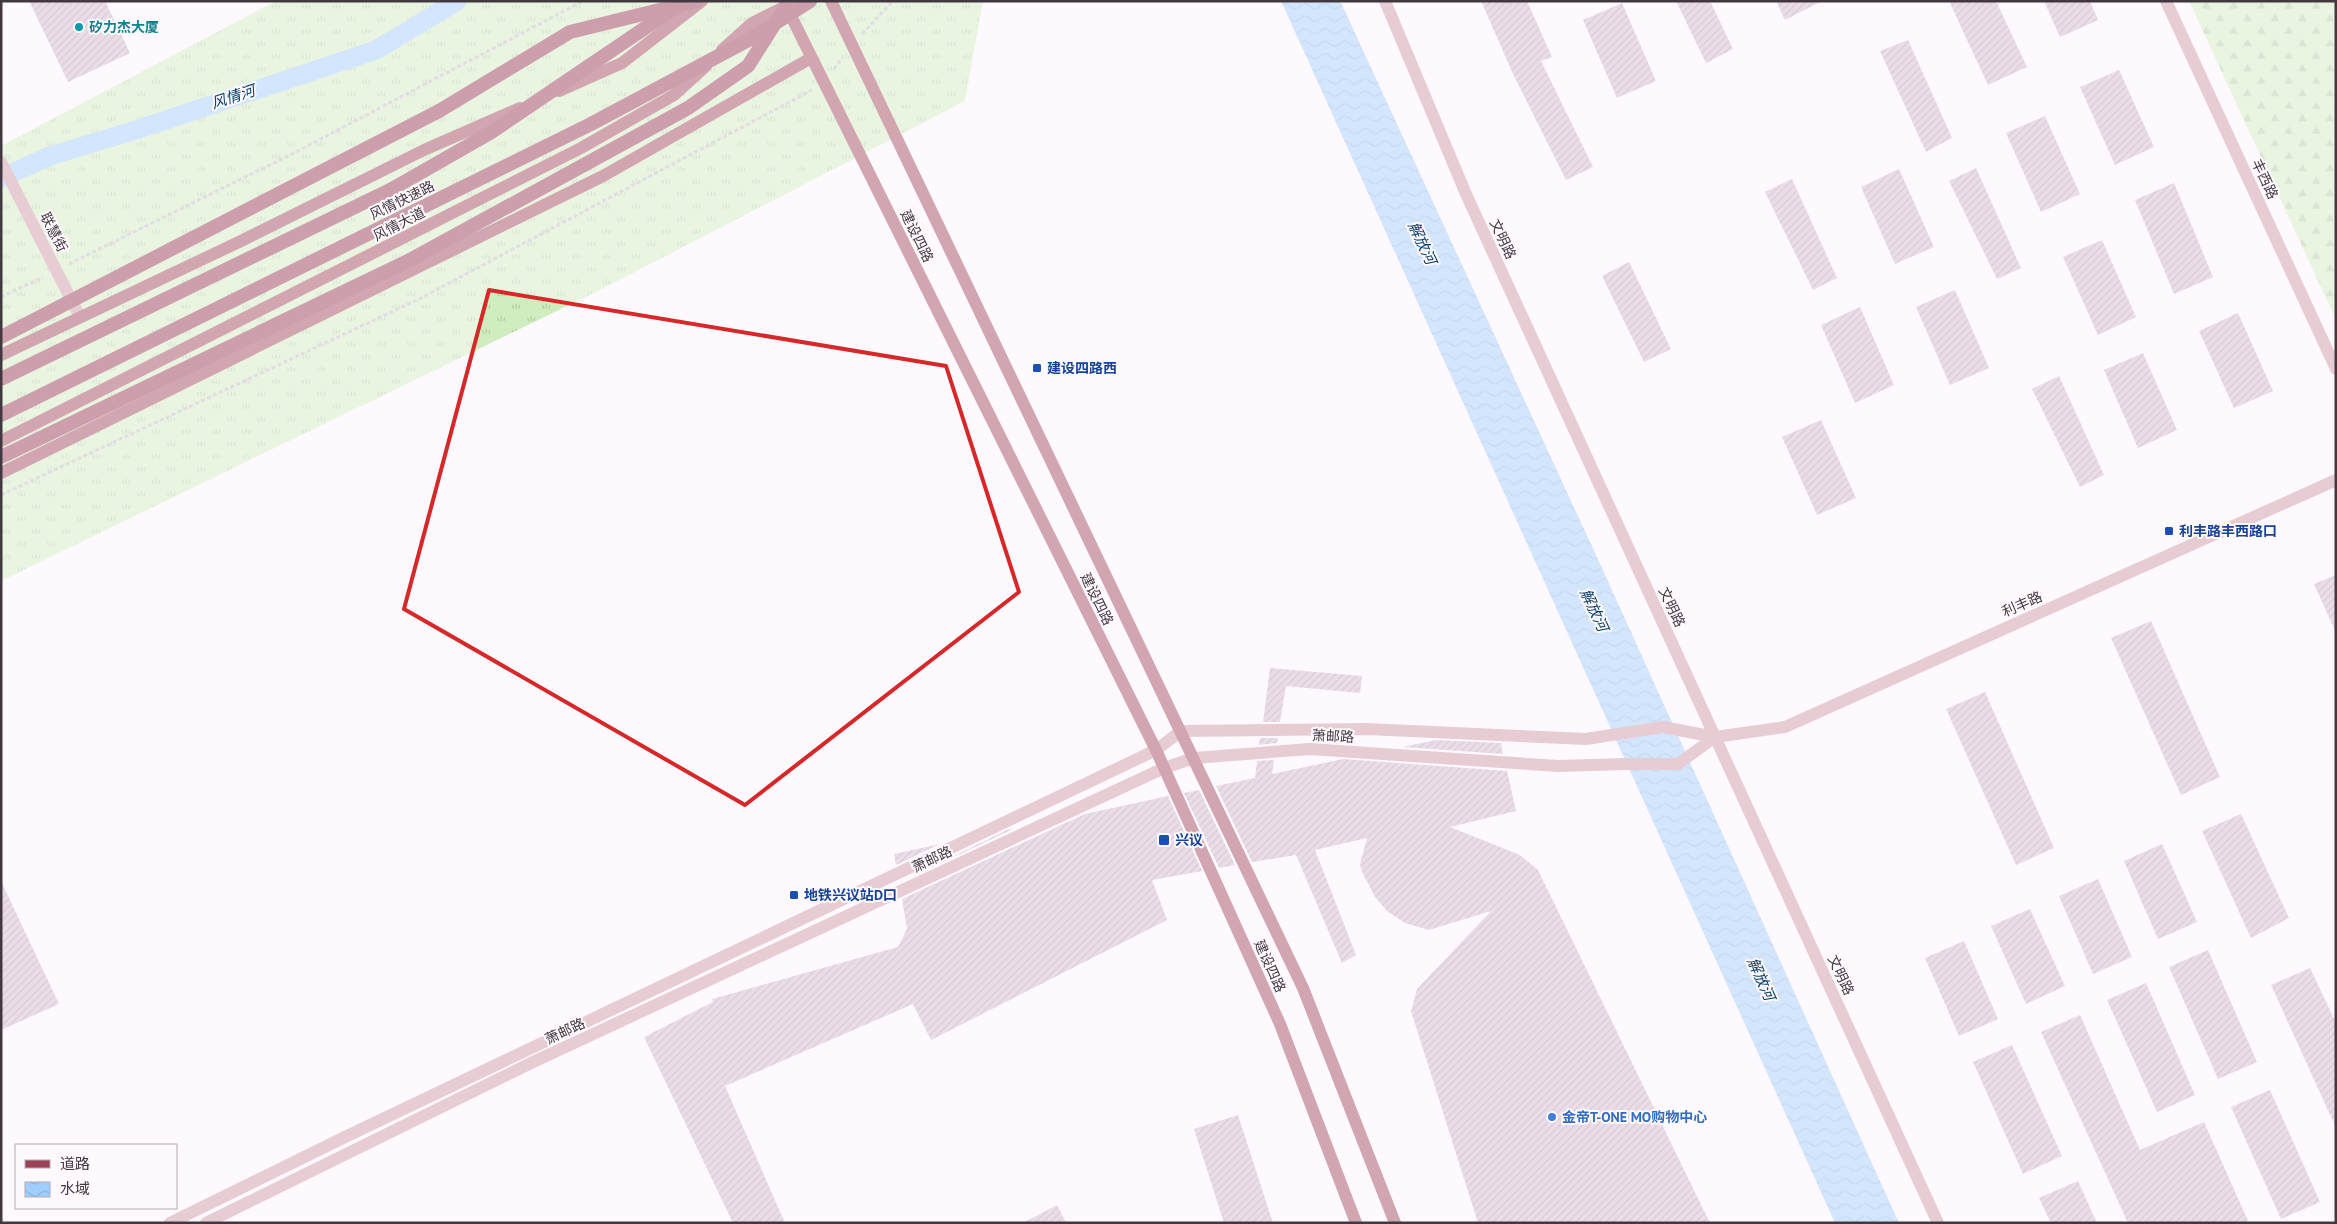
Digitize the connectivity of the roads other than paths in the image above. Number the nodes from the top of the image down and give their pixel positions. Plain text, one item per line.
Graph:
1 (685, 1) edge
2 (696, 1) edge
3 (702, 1) edge
4 (810, 1) edge
5 (832, 1) edge
6 (1385, 1) edge
7 (2166, 1) edge
8 (786, 3) edge
9 (812, 58) junction
10 (1, 162) edge
11 (80, 317) junction
12 (1, 337) edge
13 (1, 355) edge
14 (2336, 369) edge
15 (1, 379) edge
16 (1, 415) edge
17 (1, 441) edge
18 (1, 457) edge
19 (1, 473) edge
20 (2336, 480) edge
21 (1181, 731) junction
22 (1715, 737) junction
23 (1156, 750) junction
24 (1194, 758) junction
25 (1164, 768) junction
26 (170, 1223) edge
27 (206, 1223) edge
28 (1356, 1223) edge
29 (1395, 1223) edge
30 (1938, 1223) edge

1 - 15 highway, 风情快速路, bridge
2 - 12 highway, bridge
3 - 11 main road
4 - 16 highway, 风情快速路, bridge
5 - 21 main road, 建设四路
6 - 22 street, 文明路
7 - 14 street, 丰西路
8 - 9 main road, 建设四路
8 - 17 main road, 风情大道
8 - 18 highway
9 - 19 main road
9 - 23 main road, 建设四路
10 - 11 street, 联慧街
11 - 13 main road
20 - 22 street, 利丰路
21 - 22 street
21 - 23 street, 萧邮路
21 - 24 main road, 建设四路
22 - 24 street, 萧邮路, bridge
22 - 30 street, 文明路
23 - 25 main road, 建设四路
23 - 26 street, 萧邮路
24 - 25 street, 萧邮路
24 - 29 main road, 建设四路
25 - 27 street, 萧邮路
25 - 28 main road, 建设四路

